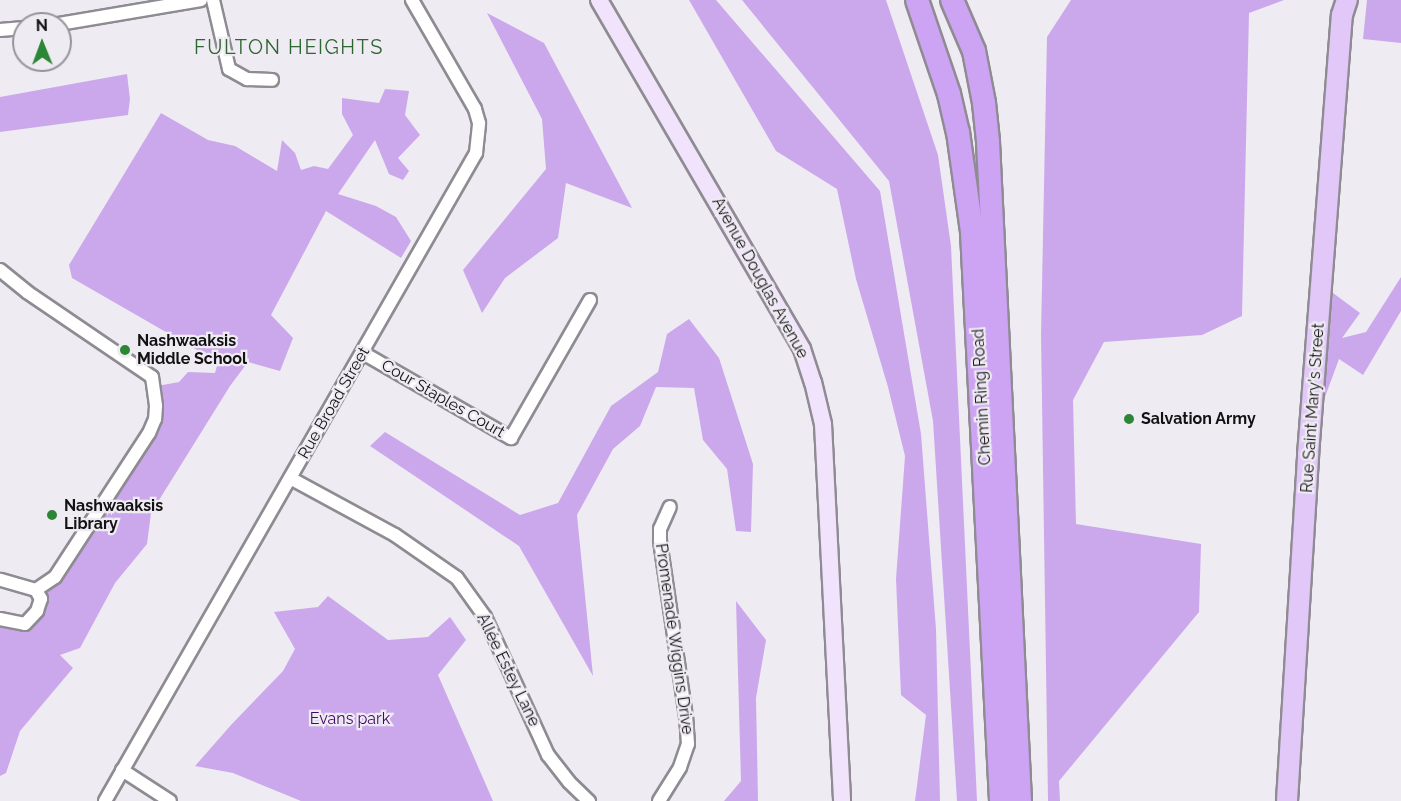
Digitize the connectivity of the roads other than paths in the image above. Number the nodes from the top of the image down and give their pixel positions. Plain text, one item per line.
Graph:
1 (201, 0) edge
2 (213, 0) edge
3 (412, 0) edge
4 (599, 0) edge
5 (917, 0) edge
6 (951, 0) edge
7 (969, 0) edge
8 (1342, 5) edge
9 (72, 22) edge
10 (974, 51) junction
11 (272, 80) dead end
12 (0, 270) edge
13 (590, 300) dead end
14 (363, 353) junction
15 (290, 478) junction
16 (670, 507) dead end
17 (0, 580) edge
18 (36, 590) junction
19 (0, 619) edge
20 (122, 770) junction
21 (105, 801) edge
22 (170, 801) edge
23 (589, 801) edge
24 (659, 801) edge
25 (842, 801) edge
26 (1001, 801) edge
27 (1020, 801) edge
28 (1287, 801) edge

1 - 9 street
2 - 11 street
3 - 14 street, Rue Broad Street
4 - 25 street, Avenue Douglas Avenue
5 - 26 highway, Chemin Ring Road
6 - 10 highway, Chemin Ring Road
7 - 10 highway
8 - 28 main road, Rue Saint Mary's Street
10 - 27 highway, Chemin Ring Road
12 - 18 street
13 - 14 street, Cour Staples Court
14 - 15 street, Rue Broad Street
15 - 20 street, Rue Broad Street
15 - 23 street, Allée Estey Lane
16 - 24 street, Promenade Wiggins Drive
17 - 18 street
18 - 19 street
20 - 21 street, Rue Broad Street
20 - 22 street

